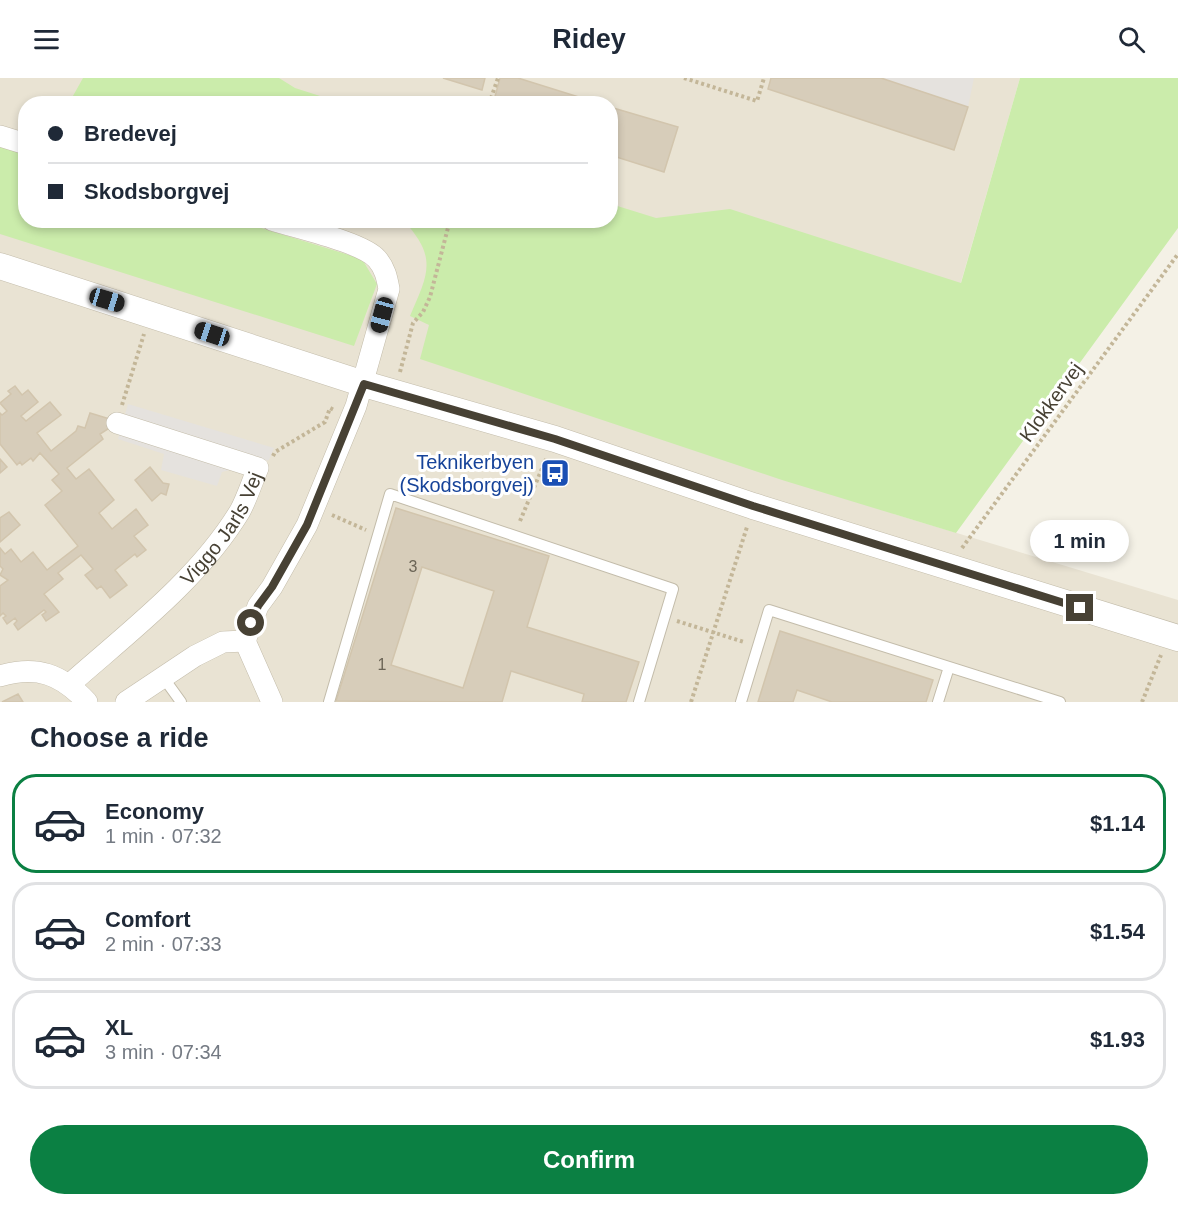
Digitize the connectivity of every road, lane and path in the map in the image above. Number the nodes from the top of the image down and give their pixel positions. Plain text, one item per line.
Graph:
1 (498, 78) edge
2 (684, 78) edge
3 (764, 78) edge
4 (492, 96) edge
5 (0, 136) edge
6 (18, 142) edge
7 (298, 228) edge
8 (448, 228) edge
9 (1178, 254) edge
10 (0, 267) edge
11 (150, 314) junction
12 (364, 384) junction
13 (394, 393) junction
14 (352, 416) junction
15 (117, 423) joint
16 (555, 439) junction
17 (258, 468) junction
18 (753, 506) junction
19 (314, 508) junction
20 (378, 535) junction
21 (514, 536) junction
22 (948, 568) junction
23 (665, 617) junction
24 (712, 632) junction
25 (1173, 637) edge
26 (245, 641) junction
27 (758, 645) junction
28 (949, 667) junction
29 (0, 676) edge
30 (163, 677) junction
31 (70, 684) junction
32 (87, 702) edge
33 (126, 702) edge
34 (181, 702) edge
35 (272, 702) edge
36 (329, 702) edge
37 (639, 702) edge
38 (691, 702) edge
39 (741, 702) edge
40 (938, 702) edge
41 (1060, 702) edge
42 (1142, 702) edge

1 - 4 path
2 - 3 path
5 - 6 street
7 - 12 street
8 - 13 path
9 - 22 path, Klokkervej
10 - 11 street
11 - 12 street
11 - 15 path
12 - 13 street
12 - 14 street
13 - 16 street
14 - 17 path
14 - 19 street
15 - 17 street, Viggo Jarls Vej
16 - 18 street
16 - 21 path
17 - 31 street, Viggo Jarls Vej
18 - 22 street
18 - 24 path
19 - 20 path
19 - 26 street
20 - 21 lane
20 - 36 lane
21 - 23 lane
22 - 25 street
23 - 24 path
23 - 37 lane
24 - 27 path
24 - 38 path
25 - 42 path
26 - 30 street
26 - 35 street
27 - 28 lane
27 - 39 lane
28 - 40 lane
28 - 41 lane
29 - 31 street
30 - 33 street
30 - 34 lane
31 - 32 street

